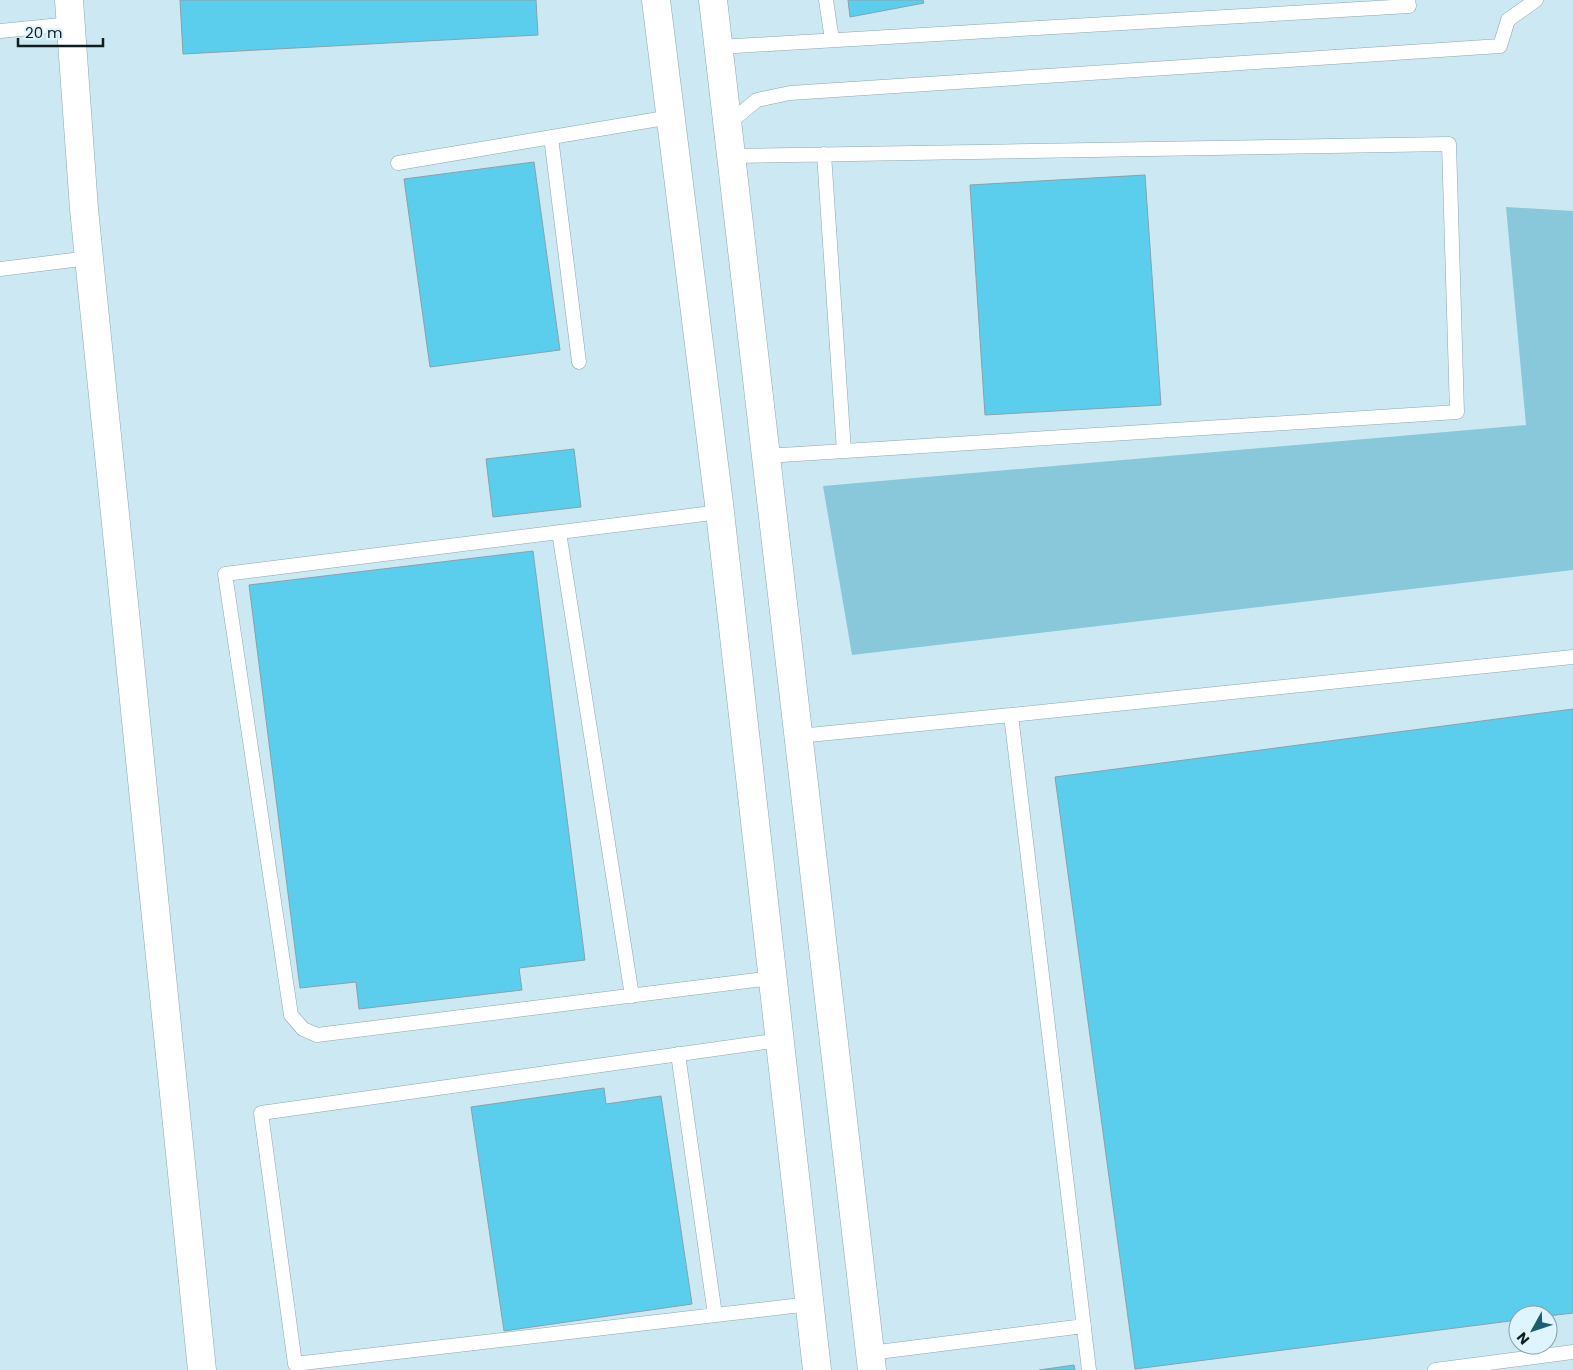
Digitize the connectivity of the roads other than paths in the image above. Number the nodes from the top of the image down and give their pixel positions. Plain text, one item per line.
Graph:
1 (656, 0) edge
2 (714, 0) edge
3 (826, 0) edge
4 (1408, 0) edge
5 (1536, 0) edge
6 (70, 12) edge
7 (0, 31) edge
8 (832, 40) junction
9 (719, 47) junction
10 (671, 117) junction
11 (728, 124) junction
12 (551, 137) junction
13 (824, 154) junction
14 (731, 156) junction
15 (398, 164) dead end
16 (88, 258) junction
17 (0, 269) edge
18 (579, 362) dead end
19 (844, 451) junction
20 (766, 456) junction
21 (720, 512) junction
22 (559, 532) junction
23 (1573, 657) edge
24 (1011, 715) junction
25 (799, 736) junction
26 (772, 978) junction
27 (632, 996) junction
28 (780, 1040) junction
29 (678, 1054) junction
30 (810, 1304) junction
31 (714, 1315) junction
32 (1084, 1326) junction
33 (1573, 1352) edge
34 (871, 1362) edge
35 (202, 1370) edge
36 (817, 1370) edge
37 (1089, 1370) edge
38 (1435, 1370) edge

1 - 10 main road
2 - 9 main road
3 - 8 lane
4 - 8 lane
5 - 11 lane
6 - 7 lane
6 - 16 main road
8 - 9 lane
9 - 11 main road
10 - 12 lane
10 - 21 main road
11 - 14 main road
12 - 15 lane
12 - 18 lane
13 - 14 lane
13 - 19 lane
13 - 19 lane
14 - 20 main road
16 - 17 lane
16 - 35 main road
19 - 20 lane
20 - 25 main road
21 - 22 lane
21 - 26 main road
22 - 27 lane
22 - 27 lane
23 - 24 lane
24 - 25 lane
24 - 32 lane
25 - 34 main road
26 - 27 lane
26 - 28 main road
28 - 29 lane
28 - 30 main road
29 - 31 lane
29 - 31 lane
30 - 31 lane
30 - 36 main road
32 - 34 lane
32 - 37 lane
33 - 38 lane

